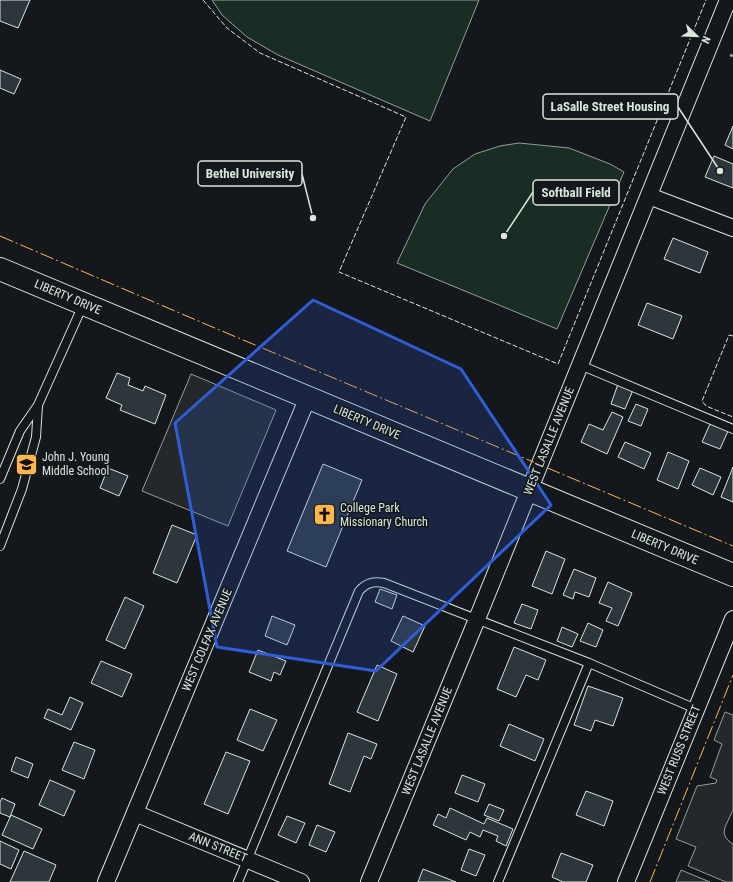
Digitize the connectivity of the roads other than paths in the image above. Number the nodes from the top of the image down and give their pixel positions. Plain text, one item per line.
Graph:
1 (728, 0) edge
2 (649, 196) junction
3 (733, 228) edge
4 (0, 269) edge
5 (84, 304) junction
6 (580, 365) junction
7 (308, 397) junction
8 (38, 405) junction
9 (733, 429) edge
10 (0, 479) edge
11 (530, 490) junction
12 (0, 546) edge
13 (733, 575) edge
14 (733, 618) edge
15 (477, 619) junction
16 (589, 663) junction
17 (696, 709) junction
18 (135, 813) junction
19 (247, 859) junction
20 (106, 882) edge
21 (238, 882) edge
22 (301, 882) edge
23 (369, 882) edge
24 (498, 882) edge
25 (626, 882) edge

1 - 2 street, WEST LASALLE AVENUE
2 - 3 street
2 - 6 street, WEST LASALLE AVENUE
4 - 5 street, LIBERTY DRIVE
5 - 7 street, LIBERTY DRIVE
5 - 8 lane
6 - 9 lane
6 - 11 street, WEST LASALLE AVENUE
7 - 11 street, LIBERTY DRIVE
7 - 18 street, WEST COLFAX AVENUE
8 - 10 lane
8 - 12 lane
11 - 13 street, LIBERTY DRIVE
11 - 15 street, WEST LASALLE AVENUE
14 - 17 street, WEST RUSS STREET
15 - 16 lane
15 - 19 lane
15 - 23 street, WEST LASALLE AVENUE
16 - 17 lane
16 - 24 lane
17 - 25 street, WEST RUSS STREET
18 - 19 street, ANN STREET
18 - 20 street, WEST COLFAX AVENUE
19 - 21 lane
19 - 22 street, ANN STREET

